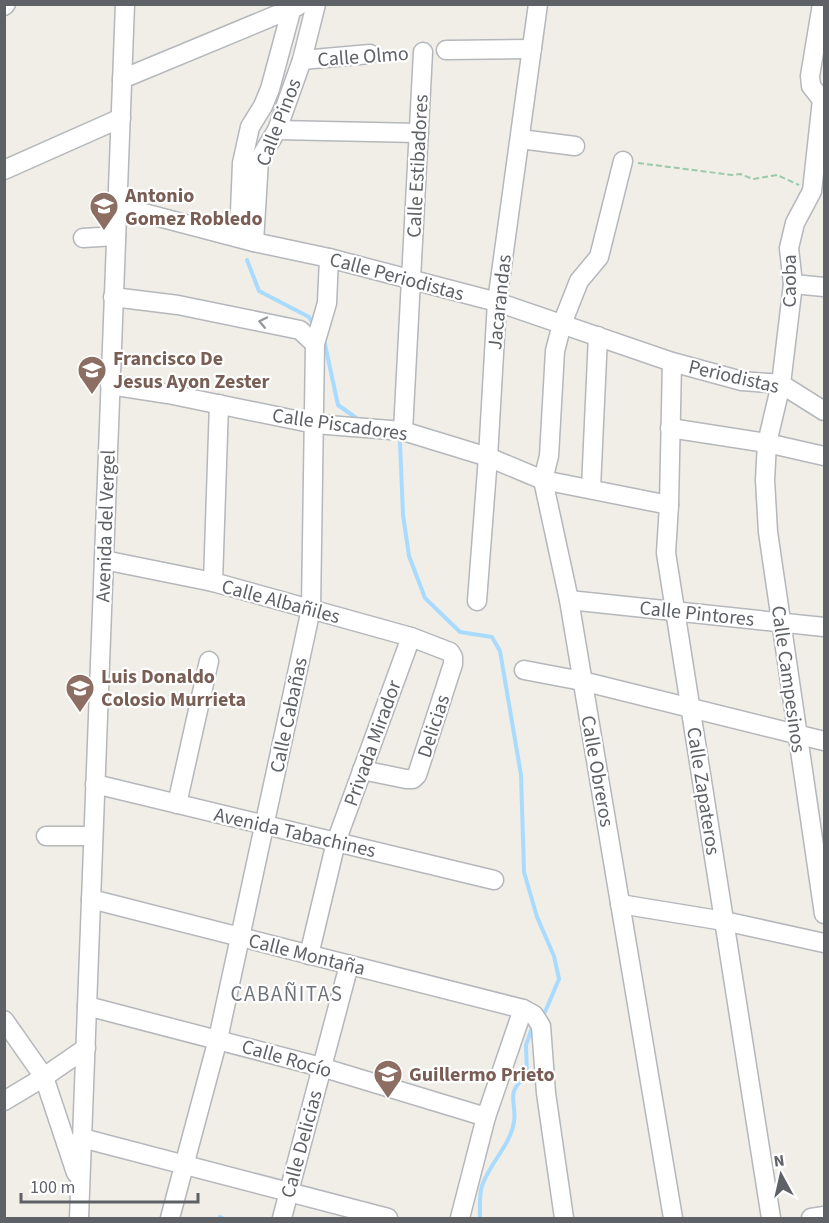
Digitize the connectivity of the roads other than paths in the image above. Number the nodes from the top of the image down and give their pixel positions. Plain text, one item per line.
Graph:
1 (125, 4) edge
2 (316, 4) edge
3 (538, 4) edge
4 (822, 4) edge
5 (293, 6) edge
6 (532, 49) junction
7 (446, 50) dead end
8 (423, 52) road end
9 (370, 54) road end
10 (302, 60) junction
11 (122, 79) junction
12 (121, 118) junction
13 (277, 130) junction
14 (419, 133) junction
15 (519, 139) junction
16 (575, 146) dead end
17 (623, 161) road end
18 (4, 170) edge
19 (818, 192) edge
20 (117, 206) junction
21 (116, 236) junction
22 (83, 238) dead end
23 (246, 239) junction
24 (329, 258) junction
25 (412, 280) junction
26 (793, 284) junction
27 (825, 287) edge
28 (114, 297) junction
29 (497, 302) junction
30 (562, 324) junction
31 (598, 336) junction
32 (315, 344) junction
33 (672, 362) junction
34 (781, 384) junction
35 (110, 385) junction
36 (219, 404) junction
37 (825, 411) edge
38 (315, 424) junction
39 (670, 428) junction
40 (403, 431) junction
41 (767, 443) junction
42 (825, 456) edge
43 (488, 457) junction
44 (543, 480) junction
45 (591, 488) junction
46 (669, 505) junction
47 (104, 560) junction
48 (213, 582) junction
49 (569, 600) junction
50 (477, 601) dead end
51 (311, 609) junction
52 (675, 611) junction
53 (781, 622) junction
54 (825, 627) edge
55 (411, 637) junction
56 (453, 657) joint
57 (209, 661) dead end
58 (524, 670) dead end
59 (582, 681) junction
60 (690, 708) junction
61 (798, 735) junction
62 (825, 741) edge
63 (362, 770) junction
64 (95, 784) junction
65 (177, 804) junction
66 (264, 825) junction
67 (46, 836) dead end
68 (93, 836) junction
69 (336, 842) junction
70 (494, 880) dead end
71 (91, 899) junction
72 (620, 904) junction
73 (825, 914) edge
74 (724, 921) junction
75 (240, 937) junction
76 (825, 942) edge
77 (309, 955) junction
78 (349, 965) junction
79 (87, 1006) junction
80 (523, 1009) junction
81 (4, 1020) edge
82 (218, 1039) junction
83 (86, 1047) junction
84 (321, 1067) junction
85 (44, 1077) junction
86 (4, 1101) edge
87 (486, 1117) junction
88 (82, 1138) junction
89 (184, 1165) junction
90 (80, 1186) junction
91 (288, 1192) junction
92 (825, 1216) edge
93 (79, 1218) edge
94 (170, 1218) edge
95 (282, 1218) edge
96 (388, 1218) edge
97 (460, 1218) edge
98 (564, 1218) edge
99 (673, 1218) edge
100 (771, 1218) edge
101 (811, 1218) edge

1 - 11 street, Avenida del Vergel
2 - 10 street, Calle Pinos
3 - 6 street, Jacarandas
4 - 19 street, Caoba
5 - 11 street
5 - 23 street
6 - 7 street
6 - 15 street, Jacarandas
8 - 14 street, Calle Estibadores
9 - 10 street, Calle Olmo
10 - 13 street, Calle Pinos
11 - 12 street, Avenida del Vergel
12 - 18 street
12 - 20 street, Avenida del Vergel
13 - 14 street
13 - 23 street, Calle Pinos
14 - 25 street, Calle Estibadores
15 - 16 street
15 - 29 street, Jacarandas
17 - 30 street, Calle Obreros
19 - 26 street, Caoba
20 - 21 street, Avenida del Vergel
20 - 23 street, Calle Periodistas
21 - 22 street
21 - 28 street, Avenida del Vergel
23 - 24 street, Calle Periodistas
24 - 25 street, Calle Periodistas
24 - 32 street, Calle Cabañas
25 - 29 street, Calle Periodistas
25 - 40 street, Calle Estibadores
26 - 27 street
26 - 34 street, Caoba
32 -> 28 street
28 - 35 street, Avenida del Vergel
29 - 30 street, Calle Periodistas
29 - 43 street, Jacarandas
30 - 31 street, Calle Periodistas
30 - 44 street, Calle Obreros
31 - 33 street, Calle Periodistas
31 - 45 street
32 - 38 street, Calle Cabañas
33 - 34 street, Periodistas
33 - 39 street, Calle Zapateros
34 - 37 street, Periodistas
34 - 41 street, Caoba
35 - 36 street, Calle Piscadores
35 - 47 street, Avenida del Vergel
36 - 38 street, Calle Piscadores
36 - 48 street
38 - 40 street, Calle Piscadores
38 - 51 street, Calle Cabañas
39 - 41 street
39 - 46 street, Calle Zapateros
40 - 43 street, Calle Piscadores
41 - 42 street
41 - 53 street, Calle Campesinos
43 - 44 street, Calle Piscadores
43 - 50 street, Jacarandas
44 - 45 street, Calle Piscadores
44 - 49 street, Calle Obreros
45 - 46 street, Calle Piscadores
46 - 52 street, Calle Zapateros
47 - 48 street, Calle Albañiles
47 - 64 street, Avenida del Vergel
48 - 51 street, Calle Albañiles
49 - 52 street, Calle Pintores
49 - 59 street, Calle Obreros
51 - 55 street, Calle Albañiles
51 - 66 street, Calle Cabañas
52 - 53 street, Calle Pintores
52 - 60 street, Calle Zapateros
53 - 54 street, Calle Pintores
53 - 61 street, Calle Campesinos
55 - 56 street, Calle Albañiles
55 - 63 street, Privada Mirador
56 - 63 street, Delicias
57 - 65 street
58 - 59 street
59 - 60 street
59 - 72 street, Calle Obreros
60 - 61 street
60 - 74 street, Calle Zapateros
61 - 62 street
61 - 73 street, Calle Campesinos
63 - 69 street, Privada Mirador
64 - 65 street, Avenida Tabachines
64 - 68 street, Avenida del Vergel
65 - 66 street, Avenida Tabachines
66 - 69 street, Avenida Tabachines
66 - 75 street, Calle Cabañas
67 - 68 street
68 - 71 street, Avenida del Vergel
69 - 70 street, Avenida Tabachines
69 - 77 street, Privada Mirador
71 - 75 street, Calle Montaña
71 - 79 street, Avenida del Vergel
72 - 74 street
72 - 99 street, Calle Obreros
74 - 76 street
74 - 100 street, Calle Zapateros
75 - 77 street, Calle Montaña
75 - 82 street, Calle Cabañas
77 - 78 street, Calle Montaña
78 - 80 street, Calle Montaña
78 - 84 street, Calle Delicias
79 - 82 street, Calle Rocío
79 - 83 street, Avenida del Vergel
80 - 87 street
80 - 98 street
81 - 85 street
82 - 84 street, Calle Rocío
82 - 89 street, Calle Cabañas
83 - 85 street
83 - 88 street, Avenida del Vergel
84 - 87 street, Calle Rocío
84 - 91 street, Calle Delicias
85 - 86 street
85 - 90 street
87 - 97 street
88 - 89 street
88 - 90 street, Avenida del Vergel
89 - 91 street
89 - 94 street, Calle Cabañas
90 - 93 street, Avenida del Vergel
91 - 95 street, Calle Delicias
91 - 96 street
92 - 101 street

